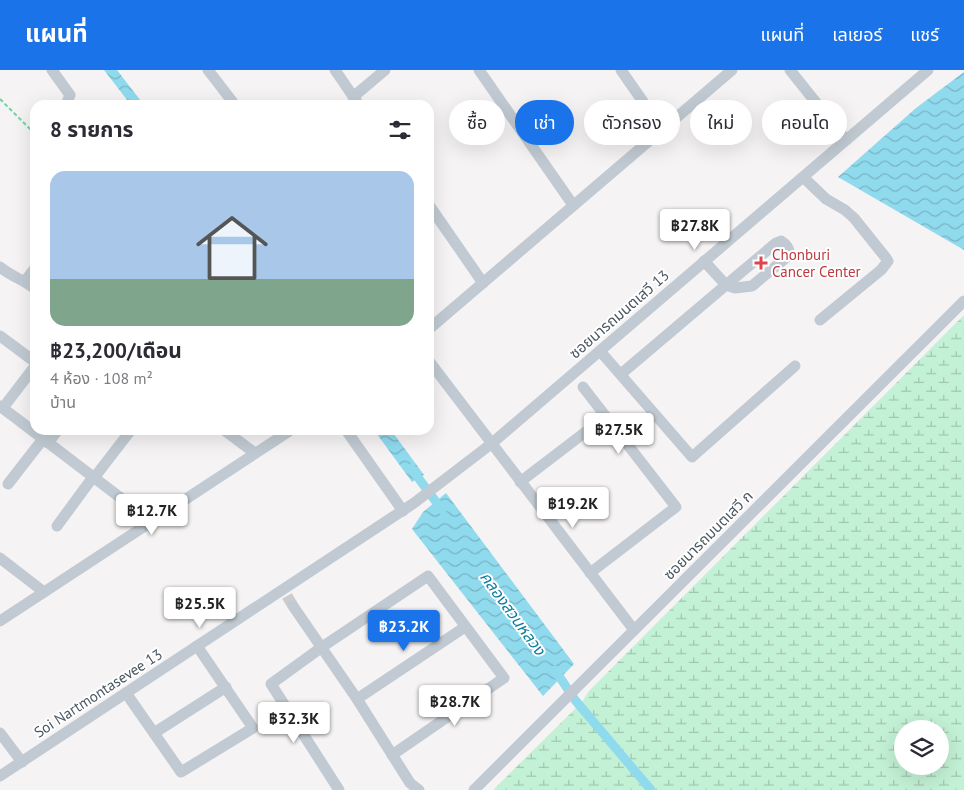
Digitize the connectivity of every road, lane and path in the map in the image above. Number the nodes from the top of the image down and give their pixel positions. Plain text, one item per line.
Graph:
1 (52, 70) edge
2 (208, 70) edge
3 (335, 70) edge
4 (385, 70) edge
5 (479, 70) edge
6 (621, 70) edge
7 (732, 70) edge
8 (790, 70) edge
9 (928, 70) edge
10 (0, 99) edge
11 (68, 100) edge
12 (231, 100) edge
13 (355, 100) edge
14 (357, 100) edge
15 (642, 100) edge
16 (814, 100) edge
17 (680, 114) edge
18 (30, 129) edge
19 (847, 139) edge
20 (643, 145) edge
21 (840, 145) edge
22 (803, 177) junction
23 (574, 205) junction
24 (434, 212) edge
25 (704, 261) junction
26 (0, 268) edge
27 (30, 274) edge
28 (25, 281) junction
29 (483, 282) junction
30 (30, 285) edge
31 (726, 285) junction
32 (964, 301) edge
33 (820, 320) dead end
34 (434, 325) edge
35 (0, 336) edge
36 (600, 351) junction
37 (30, 358) edge
38 (795, 366) dead end
39 (434, 368) edge
40 (30, 372) edge
41 (620, 374) junction
42 (583, 387) dead end
43 (1, 407) edge
44 (606, 417) junction
45 (30, 429) edge
46 (37, 435) edge
47 (52, 435) edge
48 (126, 435) edge
49 (231, 435) edge
50 (283, 435) edge
51 (350, 435) edge
52 (45, 441) junction
53 (491, 444) junction
54 (255, 453) junction
55 (93, 477) junction
56 (520, 482) junction
57 (8, 484) dead end
58 (414, 503) joint
59 (403, 511) junction
60 (151, 521) junction
61 (57, 526) dead end
62 (0, 558) edge
63 (590, 573) junction
64 (44, 592) junction
65 (288, 597) junction
66 (0, 621) edge
67 (465, 627) junction
68 (634, 630) junction
69 (197, 646) junction
70 (322, 646) junction
71 (226, 687) junction
72 (126, 693) junction
73 (357, 699) junction
74 (0, 733) edge
75 (154, 733) junction
76 (392, 755) junction
77 (22, 762) junction
78 (0, 776) edge
79 (410, 788) edge
80 (339, 790) edge
81 (474, 790) edge

1 - 11 street
2 - 12 street
3 - 13 street
4 - 14 street
5 - 23 street
6 - 15 street
7 - 17 street
8 - 16 street
9 - 19 street, ซอยนารถมนตเสวี 13
10 - 18 path
20 - 23 street
21 - 22 street, ซอยนารถมนตเสวี 13
22 - 25 street, ซอยนารถมนตเสวี 13
22 - 33 street
23 - 29 street
24 - 29 street
25 - 31 street
25 - 36 street, ซอยนารถมนตเสวี 13
26 - 28 street
27 - 28 street
28 - 30 street
29 - 34 street
31 - 31 street
31 - 41 street
32 - 68 street, ซอยนารถมนตเสวี ก
35 - 37 street
36 - 41 street
36 - 53 street, ซอยนารถมนตเสวี 13
38 - 41 street
39 - 53 street
40 - 43 street
42 - 44 street
43 - 45 street
44 - 56 street
44 - 63 street
46 - 52 street
47 - 52 street
48 - 55 street
49 - 54 street
50 - 54 street
51 - 59 street
52 - 55 street
52 - 57 street
53 - 56 street
53 - 58 street, ซอยนารถมนตเสวี 13
54 - 60 street
55 - 60 street
55 - 61 street
56 - 63 street
58 - 59 street, Soi Nartmontasevee 13
59 - 65 street, Soi Nartmontasevee 13
60 - 64 street
62 - 64 street
63 - 68 street
64 - 66 street
65 - 69 street, Soi Nartmontasevee 13
65 - 70 street
67 - 70 street
67 - 73 street
67 - 76 street
68 - 81 street, ซอยนารถมนตเสวี ก
69 - 71 street
69 - 72 street, Soi Nartmontasevee 13
70 - 73 street
70 - 80 street
71 - 75 street
71 - 75 street
72 - 75 street
72 - 77 street, Soi Nartmontasevee 13
73 - 76 street
74 - 77 street
76 - 79 street
77 - 78 street, Soi Nartmontasevee 13

